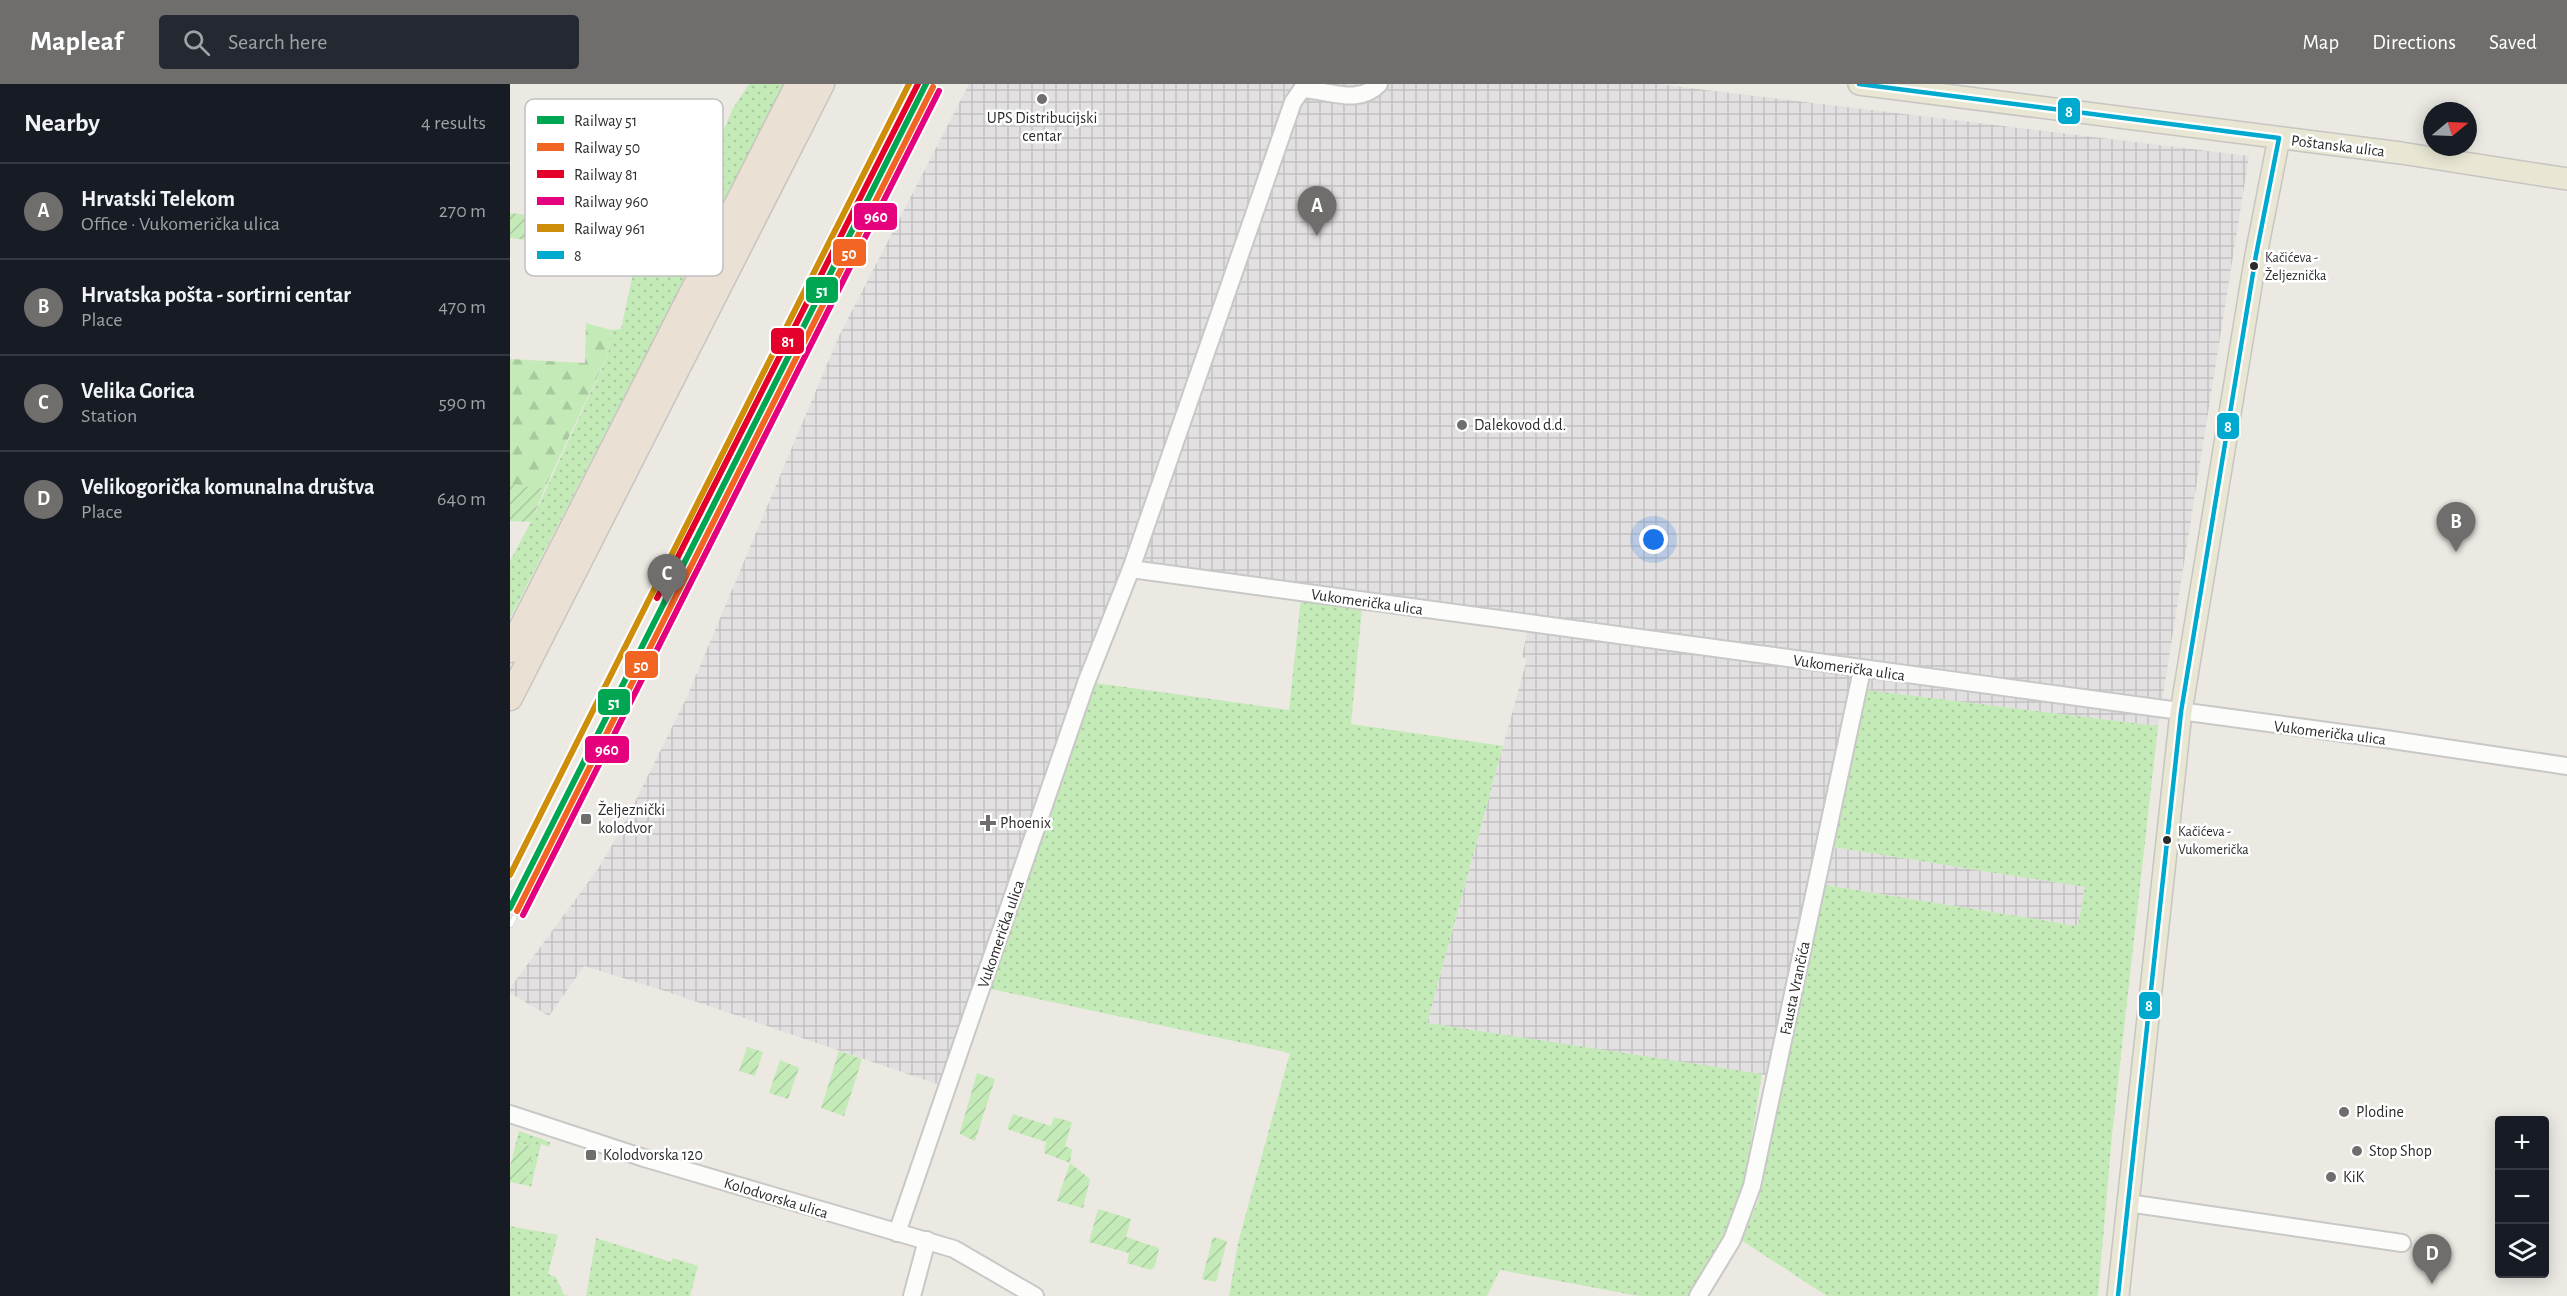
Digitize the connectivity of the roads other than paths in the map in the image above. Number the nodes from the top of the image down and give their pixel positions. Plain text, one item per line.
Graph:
1 (798, 84) edge
2 (822, 84) edge
3 (1379, 84) edge
4 (1859, 84) edge
5 (2279, 138) junction
6 (2567, 179) edge
7 (723, 231) edge
8 (700, 276) edge
9 (1131, 569) junction
10 (510, 650) edge
11 (1862, 670) junction
12 (510, 698) edge
13 (2181, 712) junction
14 (2567, 766) edge
15 (510, 1114) edge
16 (2128, 1203) junction
17 (897, 1233) junction
18 (927, 1240) junction
19 (2402, 1243) dead end
20 (912, 1296) edge
21 (1035, 1296) edge
22 (1698, 1296) edge
23 (2118, 1296) edge

1 - 7 highway
2 - 12 highway
3 - 9 street, Vukomerička ulica
4 - 5 main road, Poštanska ulica
5 - 6 main road, Poštanska ulica
5 - 13 main road
8 - 10 highway
9 - 11 street, Vukomerička ulica
9 - 17 street, Vukomerička ulica
11 - 13 street, Vukomerička ulica
11 - 22 street, Fausta Vrančića
13 - 14 street, Vukomerička ulica
13 - 16 main road
15 - 17 street, Kolodvorska ulica
16 - 19 street
16 - 23 main road
17 - 18 street, Kolodvorska ulica
18 - 20 street
18 - 21 street, Kolodvorska ulica

